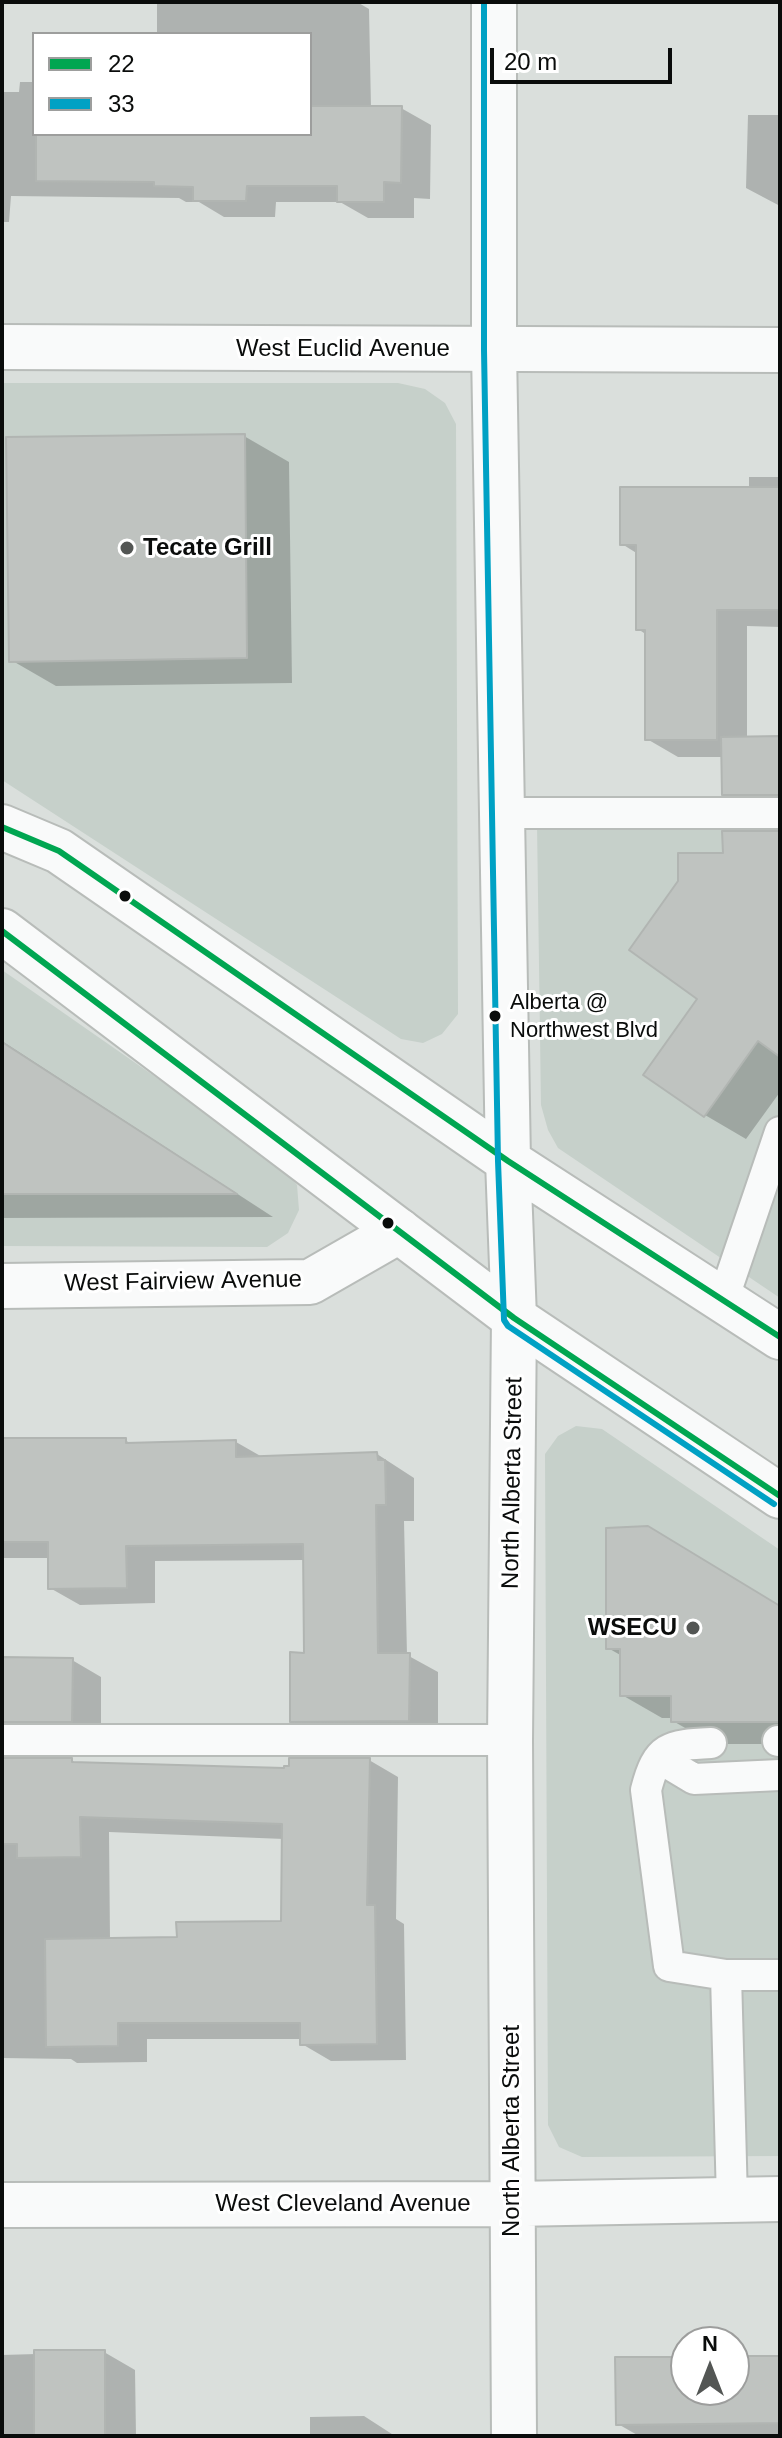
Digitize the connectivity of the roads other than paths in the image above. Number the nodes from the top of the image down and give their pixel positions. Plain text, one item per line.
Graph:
1 (494, 2) edge
2 (2, 347) edge
3 (494, 350) junction
4 (780, 350) edge
5 (502, 813) junction
6 (780, 813) edge
7 (2, 827) edge
8 (2, 931) edge
9 (780, 1132) edge
10 (508, 1161) junction
11 (399, 1231) junction
12 (2, 1286) edge
13 (723, 1300) junction
14 (514, 1318) junction
15 (780, 1337) edge
16 (780, 1496) edge
17 (2, 1740) edge
18 (510, 1740) junction
19 (711, 1743) dead end
20 (659, 1758) junction
21 (780, 1775) edge
22 (726, 1975) junction
23 (780, 1975) edge
24 (780, 2199) edge
25 (732, 2200) junction
26 (513, 2204) junction
27 (2, 2205) edge
28 (514, 2436) edge

1 - 3 main road, North Alberta Street
2 - 3 main road, West Euclid Avenue
3 - 4 main road, West Euclid Avenue
3 - 5 main road, North Alberta Street
5 - 6 lane
5 - 10 main road, North Alberta Street
7 - 10 main road
8 - 11 main road
9 - 13 lane
10 - 13 main road
10 - 14 main road, North Alberta Street
11 - 12 main road, West Fairview Avenue
11 - 14 main road
13 - 15 main road
14 - 16 main road
14 - 18 main road, North Alberta Street
17 - 18 lane
18 - 26 main road, North Alberta Street
19 - 20 lane
20 - 21 lane
20 - 22 lane
22 - 23 lane
22 - 25 lane
24 - 25 main road, West Cleveland Avenue
25 - 26 main road, West Cleveland Avenue
26 - 27 main road, West Cleveland Avenue
26 - 28 main road, North Alberta Street

